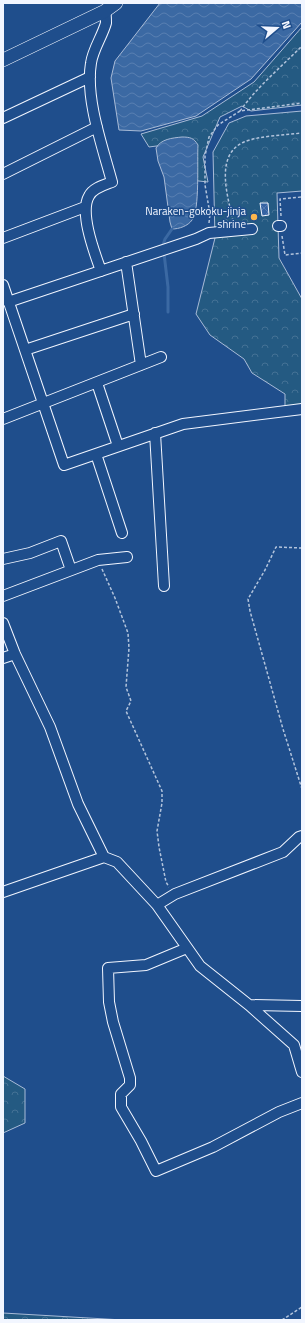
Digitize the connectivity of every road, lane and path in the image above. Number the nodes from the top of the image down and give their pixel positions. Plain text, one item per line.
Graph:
1 (116, 3) edge
2 (105, 11) junction
3 (302, 46) edge
4 (3, 60) edge
5 (90, 77) junction
6 (302, 103) edge
7 (240, 111) junction
8 (3, 118) edge
9 (96, 127) junction
10 (302, 133) edge
11 (3, 174) edge
12 (85, 206) junction
13 (252, 229) dead end
14 (235, 231) junction
15 (209, 233) junction
16 (3, 238) edge
17 (126, 262) junction
18 (101, 271) junction
19 (3, 285) edge
20 (8, 302) junction
21 (134, 314) junction
22 (25, 350) junction
23 (160, 358) dead end
24 (141, 365) junction
25 (96, 383) junction
26 (44, 404) junction
27 (302, 409) edge
28 (3, 419) edge
29 (155, 433) junction
30 (118, 446) junction
31 (96, 454) junction
32 (122, 533) dead end
33 (302, 548) edge
34 (127, 557) dead end
35 (3, 559) edge
36 (98, 560) junction
37 (71, 570) junction
38 (164, 586) dead end
39 (3, 596) edge
40 (3, 623) edge
41 (15, 654) junction
42 (3, 658) edge
43 (302, 789) edge
44 (302, 836) edge
45 (104, 857) junction
46 (3, 892) edge
47 (174, 894) junction
48 (157, 905) junction
49 (187, 948) junction
50 (249, 1005) junction
51 (302, 1006) edge
52 (302, 1072) edge
53 (302, 1103) edge
54 (302, 1307) edge
55 (282, 1320) edge

1 - 2 main road
2 - 4 main road
2 - 5 street
3 - 7 path
5 - 8 street
5 - 9 street
6 - 7 path
7 - 15 path
9 - 11 street
9 - 12 street
10 - 14 path
12 - 16 street
12 - 18 street
13 - 14 street
14 - 15 street
15 - 17 street
17 - 18 street
17 - 21 street
18 - 20 street
19 - 20 street
20 - 22 street
21 - 22 street
21 - 24 street
22 - 26 street
23 - 24 street
24 - 25 street
25 - 26 street
25 - 30 street
26 - 28 street
26 - 31 street
27 - 29 street
29 - 30 street
29 - 38 street
30 - 31 street
31 - 32 street
33 - 43 path
34 - 36 street
35 - 37 street
36 - 37 street
36 - 47 path
37 - 39 street
40 - 41 street
41 - 42 street
41 - 45 street
44 - 47 street
45 - 46 street
45 - 48 street
47 - 48 street
48 - 49 street
49 - 50 street
49 - 53 street
50 - 51 street
50 - 52 street
54 - 55 path

